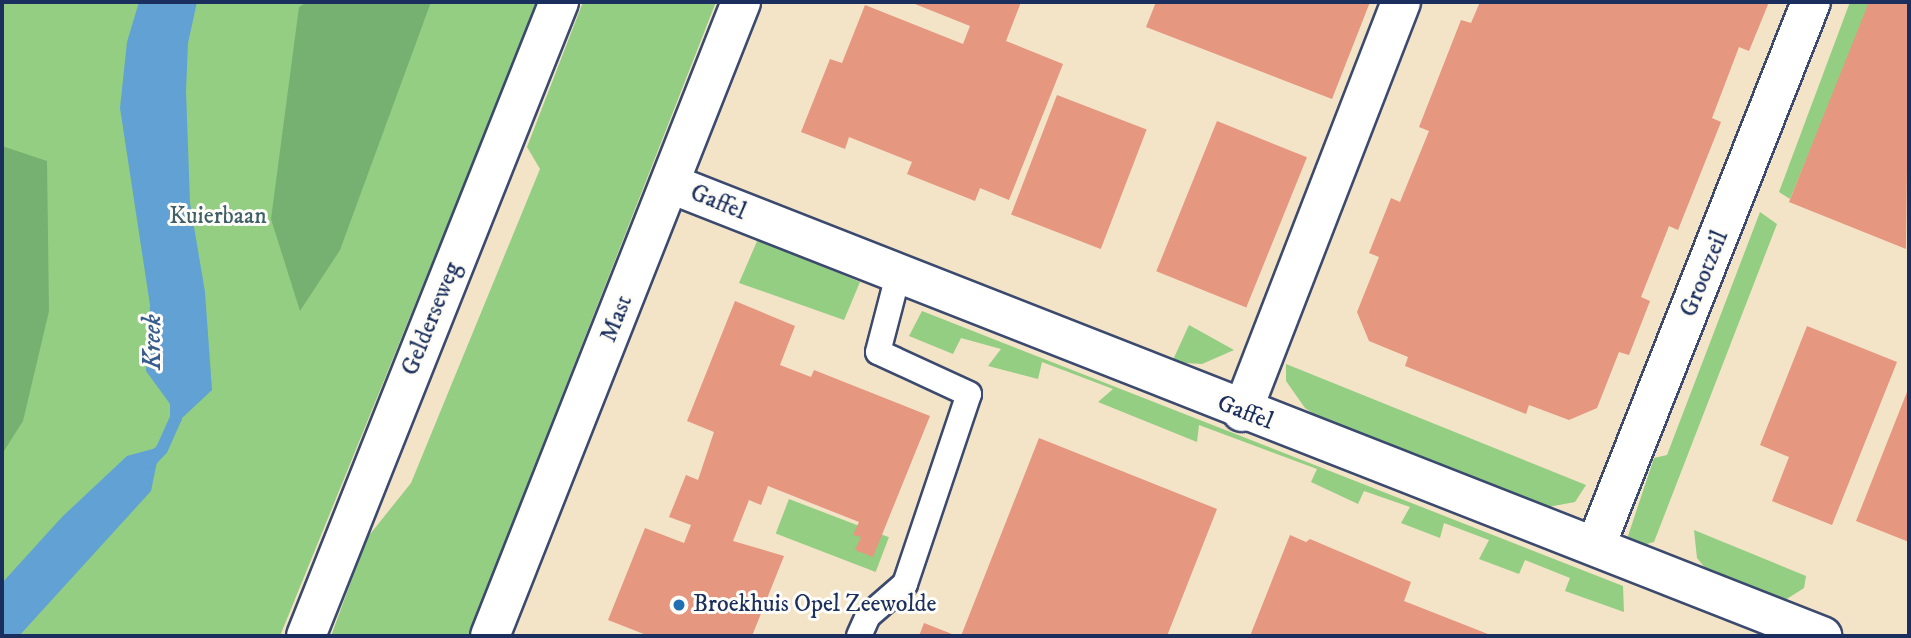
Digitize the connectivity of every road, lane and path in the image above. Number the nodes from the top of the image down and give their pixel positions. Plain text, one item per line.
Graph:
1 (559, 2) edge
2 (741, 2) edge
3 (1401, 2) edge
4 (1811, 2) edge
5 (671, 184) junction
6 (898, 275) junction
7 (1242, 412) junction
8 (1596, 545) junction
9 (306, 636) edge
10 (491, 636) edge
11 (859, 636) edge
12 (1822, 636) edge

1 - 9 street, Gelderseweg
2 - 5 street, Mast
3 - 7 street
4 - 8 street, Grootzeil
5 - 6 street, Gaffel
5 - 10 street, Mast
6 - 7 street, Gaffel
6 - 11 lane
7 - 8 street, Gaffel
8 - 12 street, Gaffel

